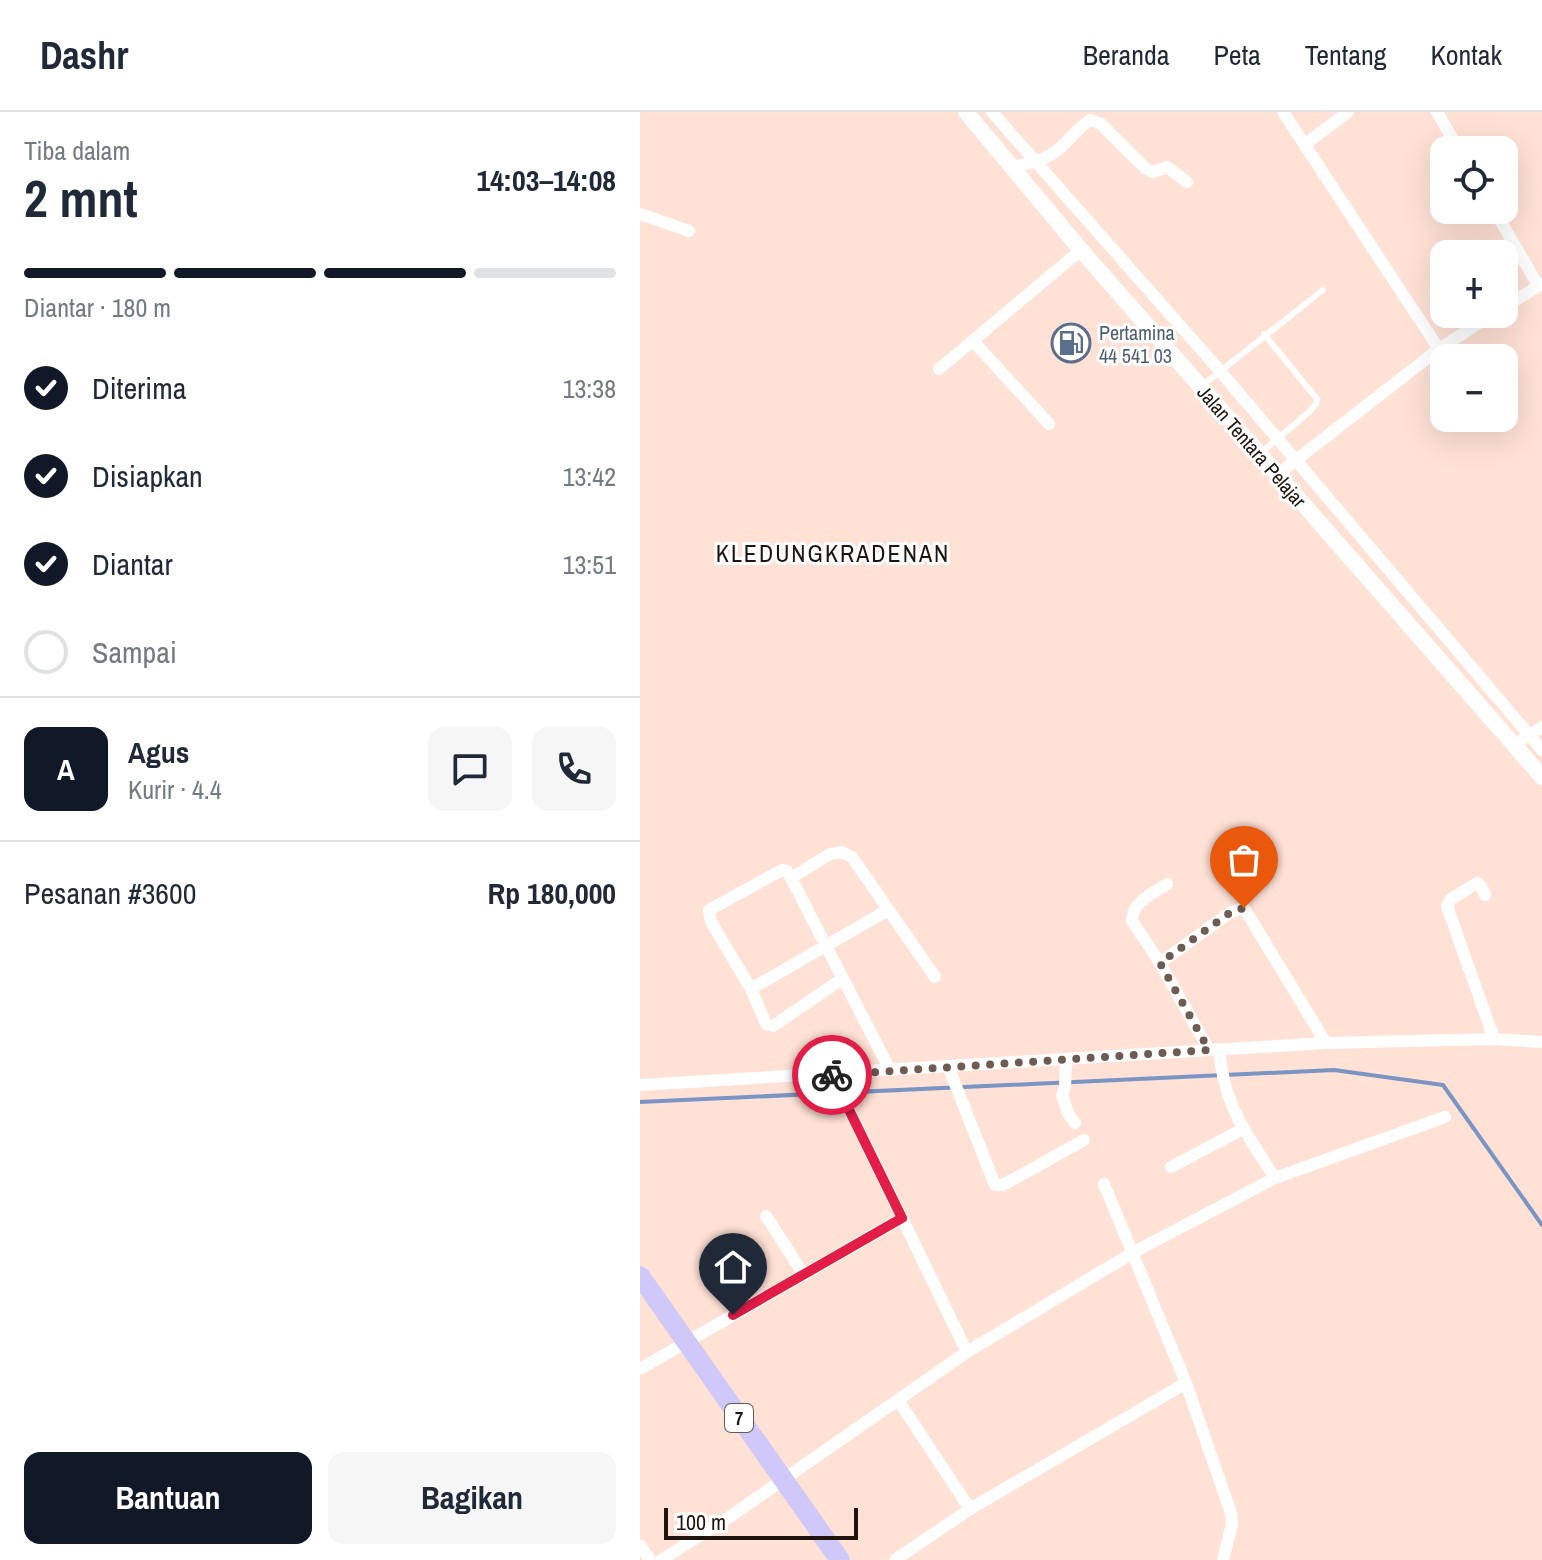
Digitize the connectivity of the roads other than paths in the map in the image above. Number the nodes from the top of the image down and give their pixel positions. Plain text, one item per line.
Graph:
1 (966, 112) edge
2 (992, 112) edge
3 (1283, 112) edge
4 (1348, 112) edge
5 (1437, 112) edge
6 (1451, 136) edge
7 (1304, 145) junction
8 (1034, 162) junction
9 (1011, 167) junction
10 (1187, 182) dead end
11 (640, 214) edge
12 (1503, 224) edge
13 (689, 231) dead end
14 (1081, 250) junction
15 (1540, 284) edge
16 (1323, 290) dead end
17 (1518, 298) edge
18 (1471, 328) edge
19 (1264, 334) junction
20 (973, 341) junction
21 (1436, 344) edge
22 (1447, 344) edge
23 (1430, 356) edge
24 (939, 369) dead end
25 (1220, 371) junction
26 (1200, 387) junction
27 (1049, 424) dead end
28 (1278, 439) junction
29 (1259, 455) junction
30 (1295, 459) junction
31 (1277, 475) junction
32 (1542, 727) edge
33 (1530, 735) junction
34 (1514, 746) junction
35 (1542, 750) edge
36 (1542, 777) edge
37 (791, 878) junction
38 (1167, 884) dead end
39 (1485, 895) dead end
40 (888, 910) junction
41 (825, 947) junction
42 (1160, 963) junction
43 (935, 977) dead end
44 (842, 979) junction
45 (751, 989) junction
46 (1494, 1039) junction
47 (1542, 1042) edge
48 (1326, 1043) junction
49 (1214, 1050) junction
50 (1066, 1064) junction
51 (948, 1066) junction
52 (890, 1070) junction
53 (832, 1074) junction
54 (640, 1085) edge
55 (1445, 1117) dead end
56 (1075, 1123) dead end
57 (1243, 1129) junction
58 (1084, 1140) dead end
59 (1171, 1167) dead end
60 (1275, 1178) junction
61 (1104, 1184) dead end
62 (766, 1216) dead end
63 (902, 1218) junction
64 (1134, 1252) junction
65 (804, 1275) junction
66 (640, 1276) edge
67 (685, 1342) junction
68 (967, 1352) junction
69 (640, 1369) edge
70 (1186, 1383) junction
71 (898, 1400) junction
72 (782, 1480) junction
73 (970, 1509) junction
74 (640, 1545) edge
75 (650, 1560) edge
76 (661, 1560) edge
77 (840, 1560) edge
78 (895, 1560) edge
79 (1223, 1560) edge

1 - 9 main road, Jalan Tentara Pelajar
2 - 8 street
3 - 7 street
4 - 7 street
5 - 6 street
7 - 21 street
8 - 9 street
8 - 10 street
8 - 25 street
9 - 14 main road, Jalan Tentara Pelajar
11 - 13 street
12 - 15 street
14 - 20 street
14 - 26 main road, Jalan Tentara Pelajar
15 - 17 street
16 - 19 lane
18 - 22 street
19 - 25 lane
19 - 28 lane
20 - 24 street
20 - 27 street
23 - 30 street
25 - 26 lane
25 - 28 street
26 - 29 main road, Jalan Tentara Pelajar
28 - 29 lane
28 - 30 street
29 - 31 main road, Jalan Tentara Pelajar
30 - 31 street
30 - 33 street
31 - 34 main road, Jalan Tentara Pelajar
32 - 33 street
33 - 34 street
33 - 35 street
34 - 36 main road, Jalan Tentara Pelajar
37 - 40 street
37 - 41 street
37 - 45 street
38 - 42 street
39 - 46 street
40 - 41 street
40 - 43 street
41 - 44 street
41 - 45 street
42 - 48 street
42 - 49 street
44 - 45 street
44 - 52 street
46 - 47 street
46 - 48 street
48 - 49 street
49 - 50 street
49 - 57 street
50 - 51 street
50 - 56 street
51 - 52 street
51 - 58 street
52 - 53 street
53 - 54 street
53 - 63 street
55 - 60 street
57 - 59 street
57 - 60 street
60 - 64 street
61 - 64 street
62 - 65 street
63 - 65 street
63 - 68 street
64 - 68 street
64 - 70 street
65 - 67 street
66 - 67 highway, 7
67 - 69 street
67 - 72 highway, 7
68 - 71 street
70 - 73 street
70 - 79 street
71 - 72 street
71 - 73 street
72 - 76 street
72 - 77 highway, 7
73 - 78 street
74 - 75 street

